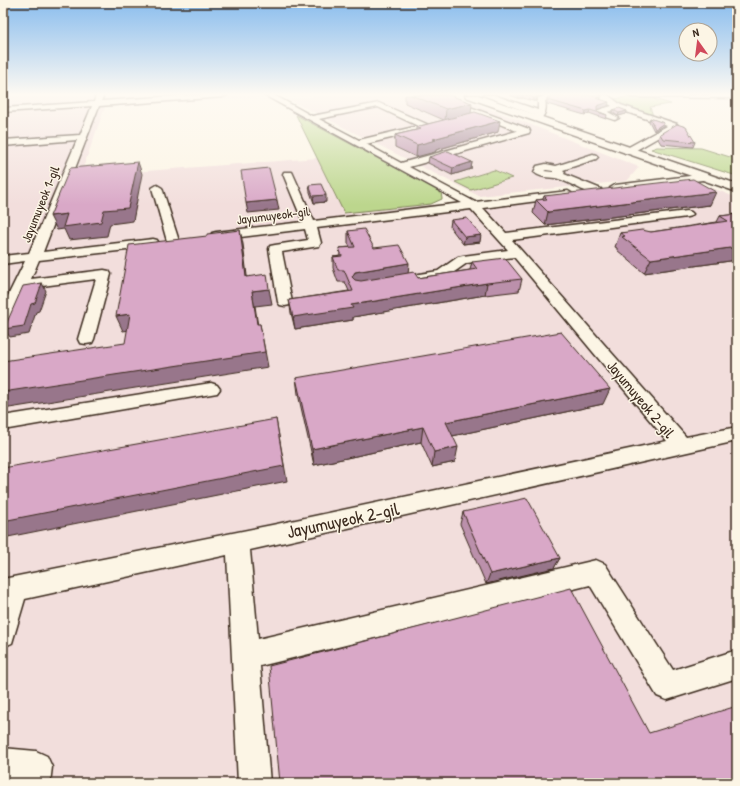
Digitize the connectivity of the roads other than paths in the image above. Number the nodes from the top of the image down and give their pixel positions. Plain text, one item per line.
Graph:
1 (84, 132) edge
2 (338, 132) edge
3 (406, 132) edge
4 (524, 132) edge
5 (579, 132) edge
6 (664, 132) edge
7 (82, 137) junction
8 (3, 143) edge
9 (359, 143) junction
10 (628, 151) junction
11 (593, 156) dead end
12 (400, 166) junction
13 (288, 174) dead end
14 (706, 177) junction
15 (157, 188) dead end
16 (737, 188) edge
17 (597, 191) junction
18 (475, 206) junction
19 (687, 214) dead end
20 (310, 225) junction
21 (503, 237) junction
22 (203, 238) edge
23 (188, 239) edge
24 (173, 241) junction
25 (517, 253) junction
26 (34, 257) junction
27 (3, 260) edge
28 (21, 284) junction
29 (383, 284) edge
30 (285, 302) dead end
31 (8, 304) edge
32 (3, 322) edge
33 (86, 339) dead end
34 (211, 389) dead end
35 (3, 423) edge
36 (737, 434) edge
37 (682, 446) junction
38 (238, 542) junction
39 (9, 590) edge
40 (3, 634) edge
41 (245, 656) junction
42 (737, 664) edge
43 (3, 764) edge
44 (34, 783) edge
45 (254, 783) edge

1 - 7 street, Jayumuyeok 1-gil
2 - 9 street
3 - 9 street
4 - 12 street
5 - 10 main road
6 - 10 street
7 - 8 street
7 - 26 street, Jayumuyeok 1-gil
9 - 12 street
10 - 14 main road
11 - 17 street
12 - 18 street
13 - 20 street
14 - 16 main road
14 - 17 street, Jayumuyeok-gil
15 - 24 street
17 - 18 street, Jayumuyeok-gil
18 - 20 street, Jayumuyeok-gil
18 - 21 street, Jayumuyeok 2-gil
19 - 21 street
20 - 22 street, Jayumuyeok-gil
20 - 30 street
21 - 25 street, Jayumuyeok 2-gil
23 - 24 street
24 - 26 street
25 - 29 street
25 - 37 street, Jayumuyeok 2-gil
26 - 27 street
26 - 28 street
28 - 31 street
28 - 33 street
31 - 32 street
34 - 35 street
36 - 37 street, Jayumuyeok 2-gil
37 - 38 street, Jayumuyeok 2-gil
38 - 39 street, Jayumuyeok 2-gil
38 - 41 street
39 - 40 street
41 - 42 street
41 - 45 street
43 - 44 street

